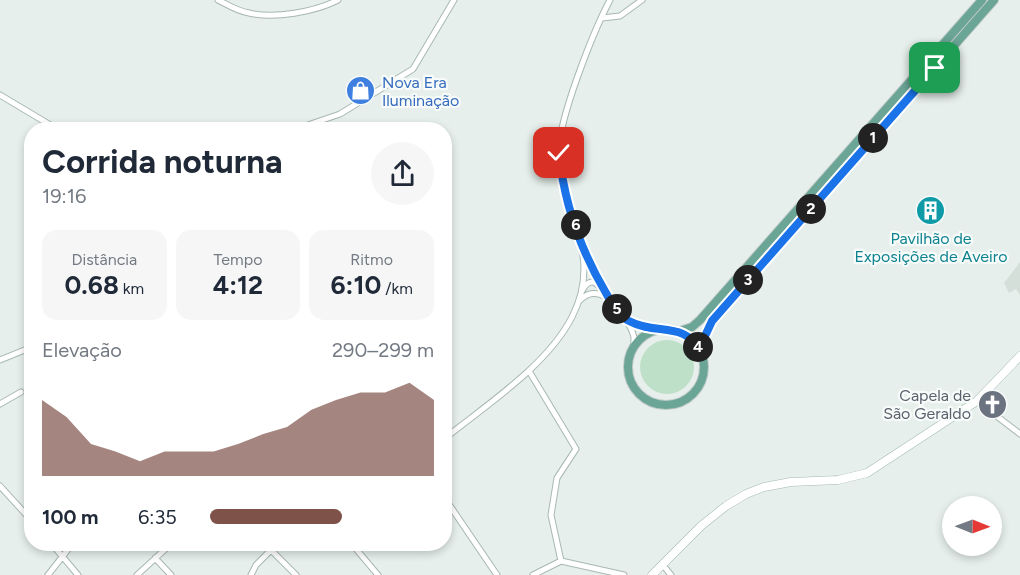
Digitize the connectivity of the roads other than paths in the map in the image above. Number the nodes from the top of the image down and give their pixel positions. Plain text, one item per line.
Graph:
1 (218, 0) edge
2 (338, 0) edge
3 (454, 0) edge
4 (610, 0) edge
5 (642, 0) edge
6 (982, 0) edge
7 (994, 0) edge
8 (602, 18) junction
9 (0, 95) edge
10 (45, 122) edge
11 (317, 122) edge
12 (584, 254) junction
13 (605, 292) junction
14 (609, 299) junction
15 (579, 301) junction
16 (626, 320) junction
17 (659, 329) junction
18 (680, 331) junction
19 (633, 348) junction
20 (24, 350) edge
21 (702, 352) junction
22 (1020, 356) edge
23 (0, 360) edge
24 (529, 371) junction
25 (21, 392) dead end
26 (977, 401) junction
27 (0, 404) edge
28 (452, 433) edge
29 (1020, 434) edge
30 (0, 486) edge
31 (452, 509) edge
32 (24, 512) edge
33 (58, 551) edge
34 (66, 551) edge
35 (162, 551) edge
36 (270, 551) edge
37 (272, 551) edge
38 (358, 551) edge
39 (62, 556) junction
40 (155, 558) junction
41 (561, 561) junction
42 (662, 564) junction
43 (48, 575) edge
44 (78, 575) edge
45 (137, 575) edge
46 (171, 575) edge
47 (251, 575) edge
48 (296, 575) edge
49 (378, 575) edge
50 (497, 575) edge
51 (533, 575) edge
52 (624, 575) edge
53 (652, 575) edge
54 (671, 575) edge

1 - 2 street
3 - 11 street
4 - 8 street
5 - 8 street
6 - 18 main road
7 - 21 main road
8 - 12 street
9 - 10 street
12 - 13 street
12 - 15 street
13 - 14 street
13 - 15 street
14 - 15 street
14 - 16 street
15 - 24 street
16 - 17 street
16 - 19 street
17 - 18 main road
17 - 19 main road
18 - 21 main road
19 - 21 main road
20 - 23 street
22 - 26 street
24 - 28 street
24 - 41 street
25 - 27 street
26 - 29 street
26 - 42 street
30 - 32 street
31 - 50 street
33 - 39 street
34 - 39 street
35 - 40 street
36 - 47 street
37 - 48 street
38 - 49 street
39 - 43 street
39 - 44 street
40 - 45 street
40 - 46 street
41 - 51 street
41 - 52 street
42 - 53 street
42 - 54 street

